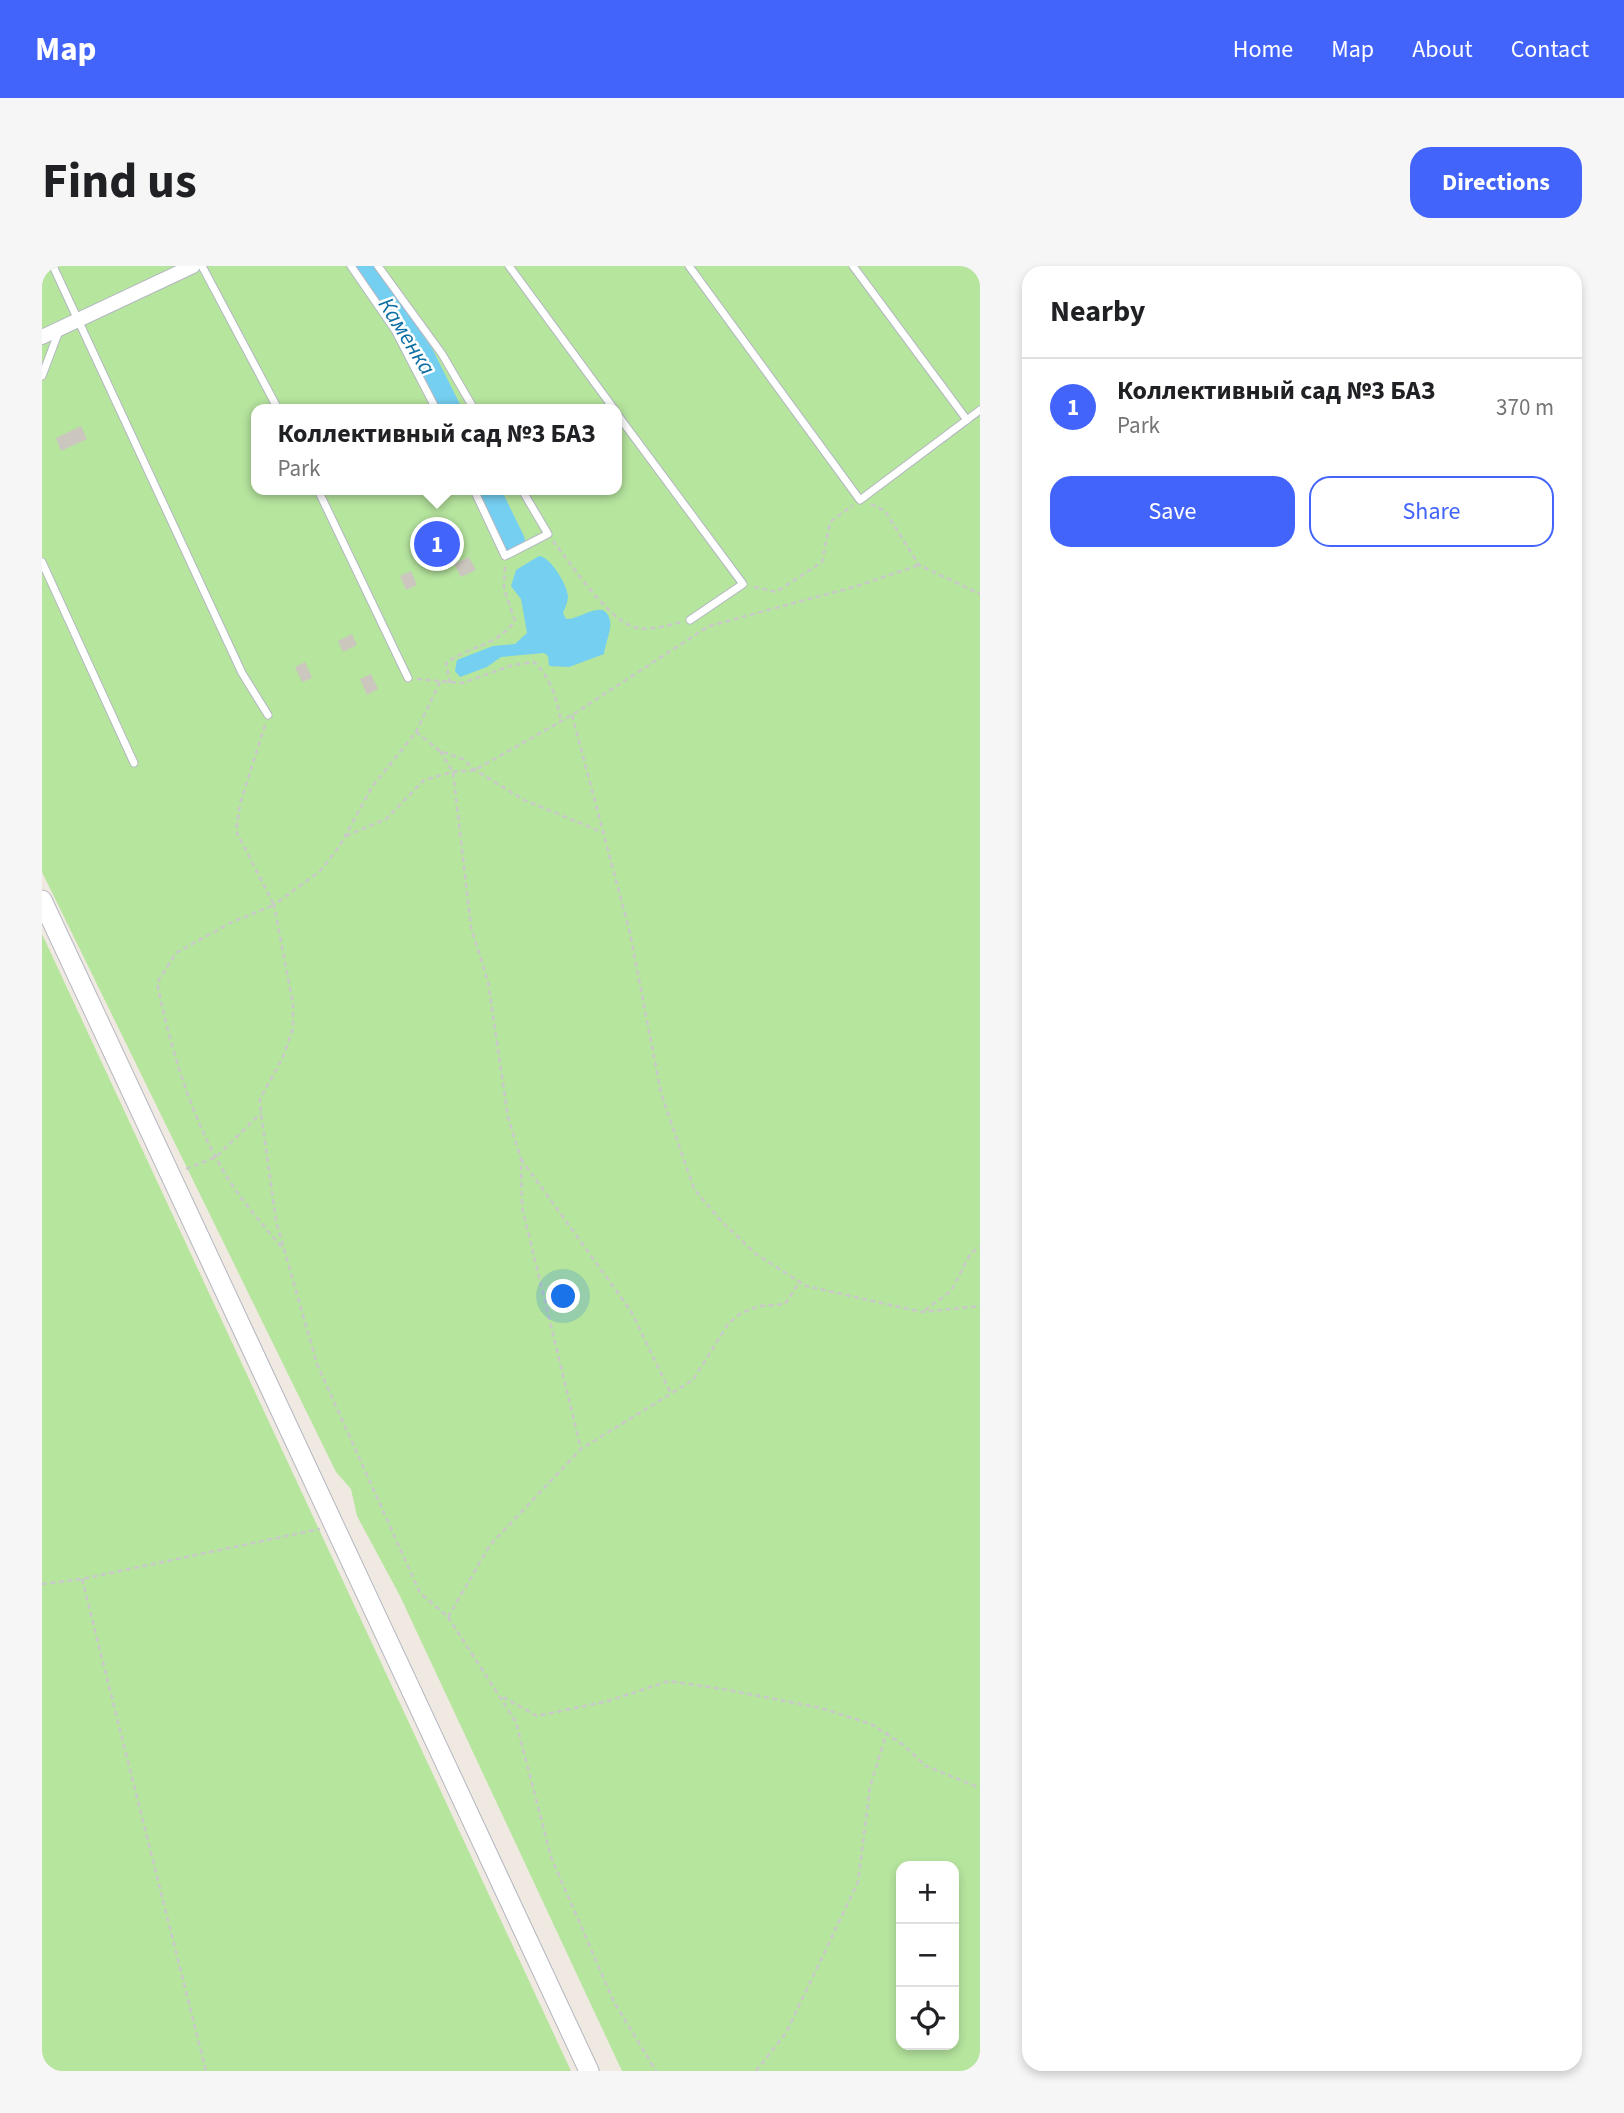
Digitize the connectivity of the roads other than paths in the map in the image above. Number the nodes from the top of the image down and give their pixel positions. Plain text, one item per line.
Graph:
1 (53, 266) edge
2 (192, 266) edge
3 (202, 266) edge
4 (351, 266) edge
5 (378, 266) edge
6 (509, 266) edge
7 (689, 266) edge
8 (853, 266) edge
9 (78, 320) junction
10 (60, 329) junction
11 (42, 337) edge
12 (42, 376) edge
13 (275, 404) edge
14 (433, 404) edge
15 (471, 404) edge
16 (611, 404) edge
17 (980, 410) edge
18 (622, 419) edge
19 (967, 420) junction
20 (320, 495) edge
21 (476, 495) edge
22 (525, 495) edge
23 (42, 562) edge
24 (690, 620) road end
25 (408, 678) road end
26 (268, 715) road end
27 (134, 763) dead end
28 (42, 900) edge
29 (589, 2071) edge

1 - 9 lane
2 - 9 street
3 - 13 lane
4 - 14 lane
5 - 15 lane
6 - 16 lane
7 - 19 lane
8 - 19 lane
9 - 10 street
9 - 26 lane
10 - 11 street
10 - 12 lane
17 - 19 lane
18 - 24 lane
20 - 25 lane
21 - 22 lane
23 - 27 lane
28 - 29 main road

